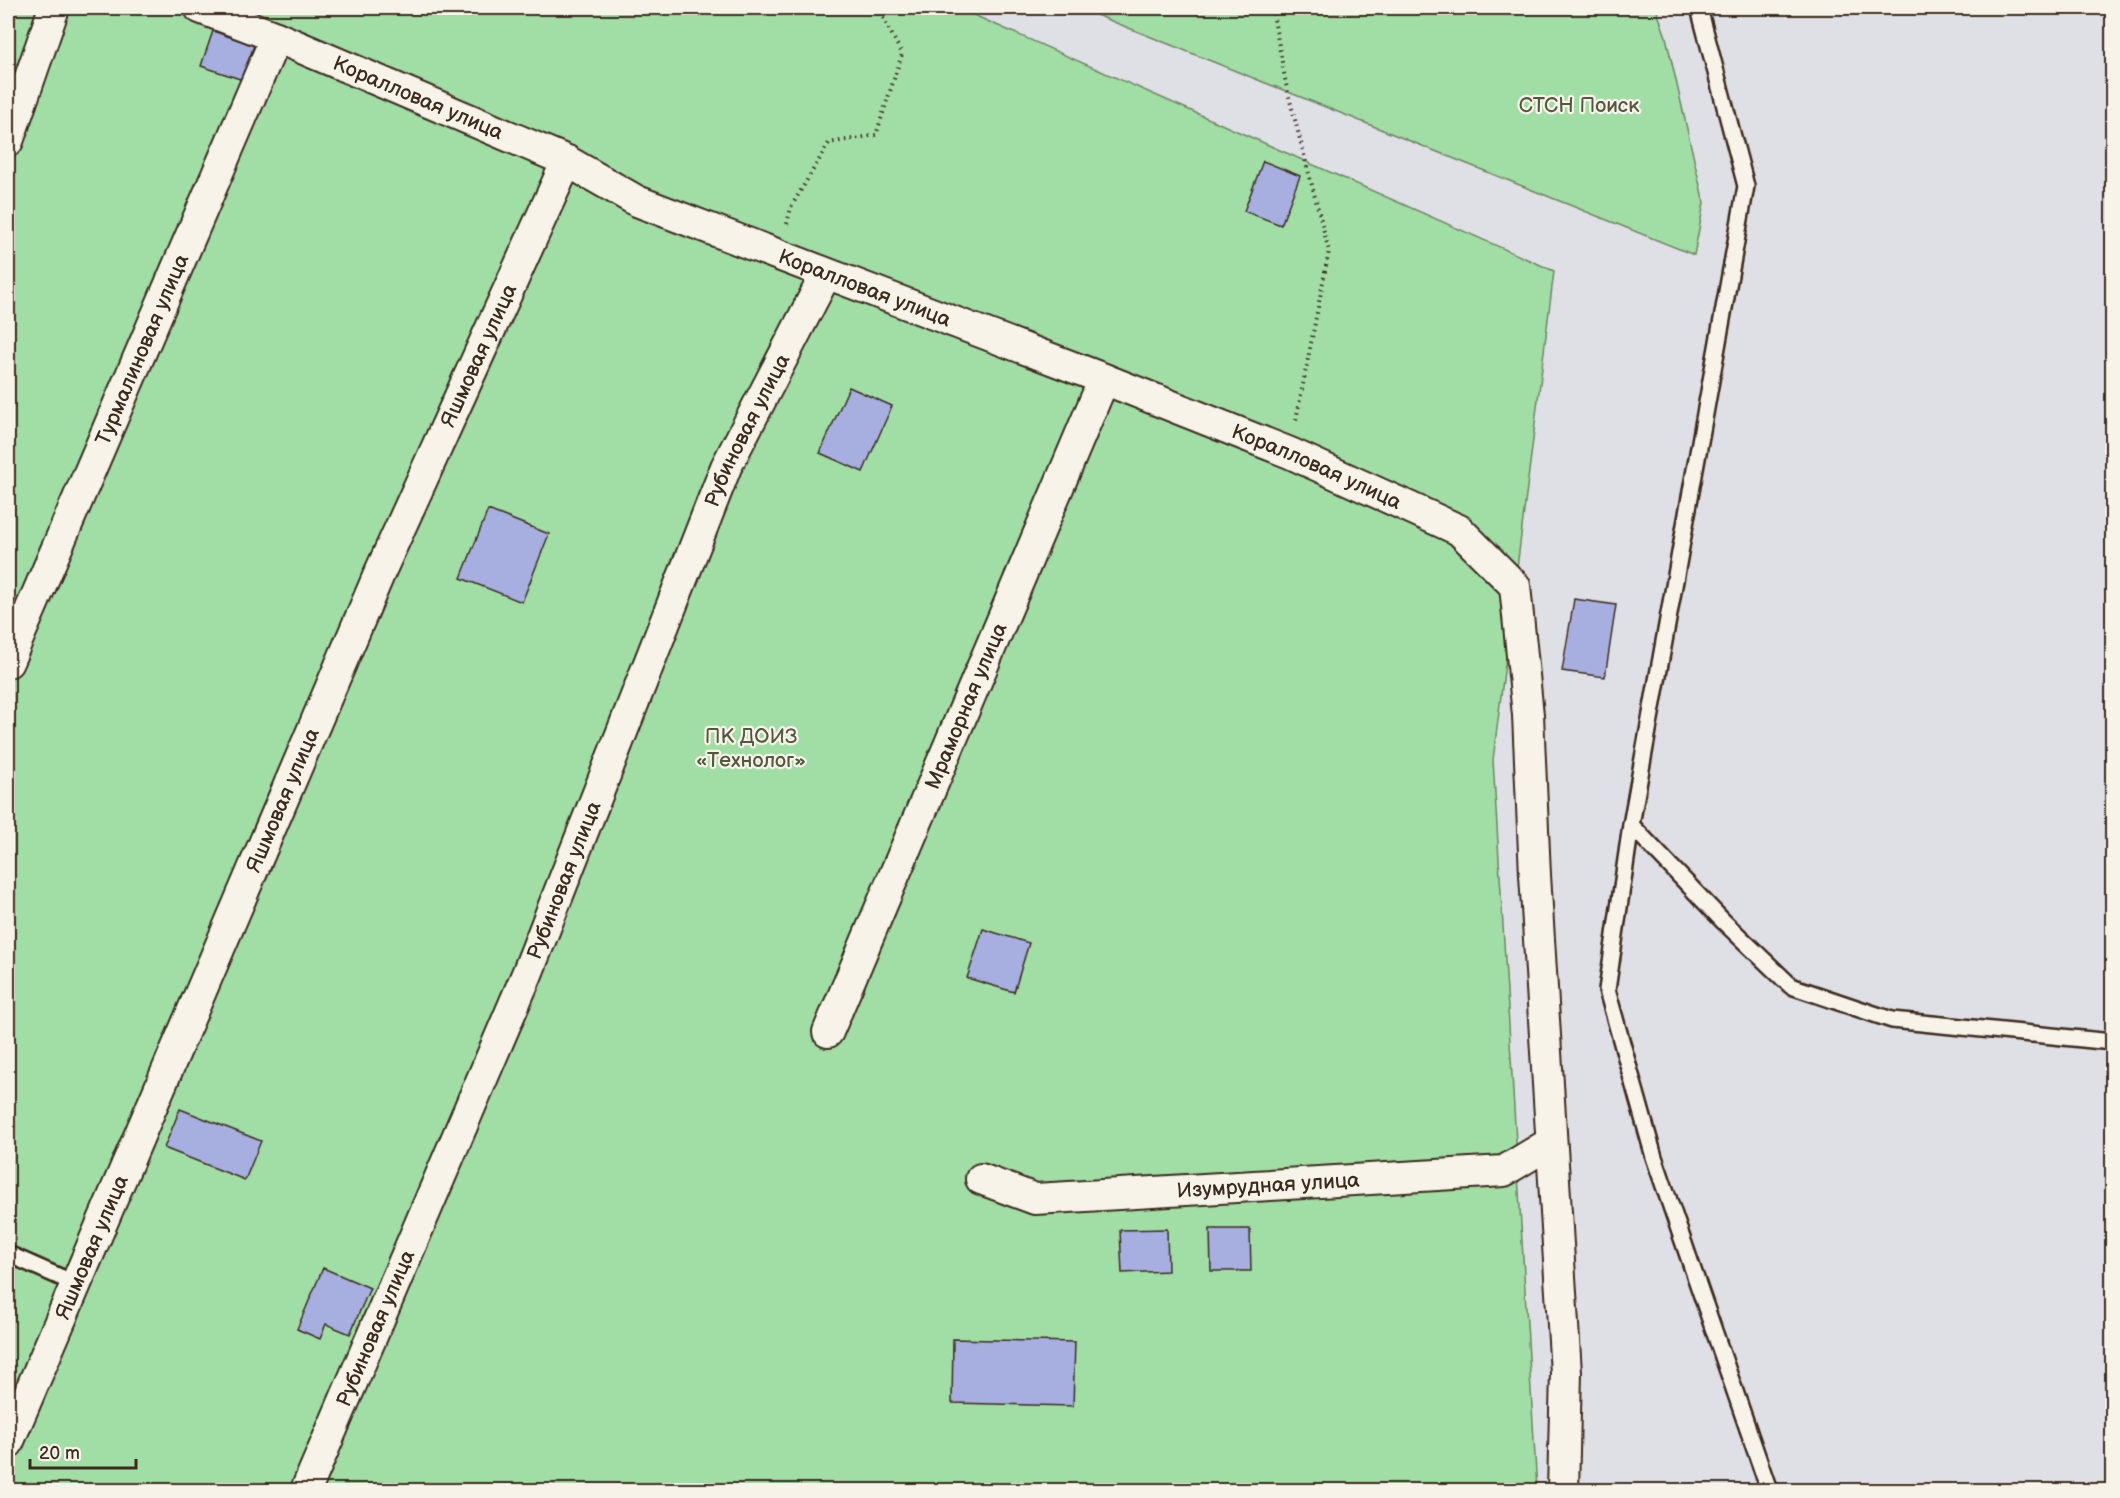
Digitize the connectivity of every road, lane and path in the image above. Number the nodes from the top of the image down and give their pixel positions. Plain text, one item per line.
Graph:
1 (54, 8) edge
2 (200, 8) edge
3 (878, 8) edge
4 (1272, 8) edge
5 (1699, 8) edge
6 (276, 37) junction
7 (8, 141) edge
8 (567, 161) junction
9 (780, 256) junction
10 (826, 274) junction
11 (1104, 379) junction
12 (1290, 453) junction
13 (8, 662) edge
14 (1631, 825) junction
15 (828, 1032) dead end
16 (2112, 1042) edge
17 (1550, 1143) junction
18 (981, 1179) dead end
19 (8, 1254) edge
20 (76, 1284) junction
21 (8, 1443) edge
22 (306, 1491) edge
23 (1563, 1491) edge
24 (1769, 1491) edge

1 - 7 street
2 - 6 street, Коралловая улица
3 - 9 path
4 - 12 path
5 - 14 lane
6 - 8 street, Коралловая улица
6 - 13 street, Турмалиновая улица
8 - 9 street, Коралловая улица
8 - 20 street, Яшмовая улица
9 - 10 street, Коралловая улица
10 - 11 street, Коралловая улица
10 - 22 street, Рубиновая улица
11 - 12 street, Коралловая улица
11 - 15 street, Мраморная улица
12 - 17 street, Коралловая улица
14 - 16 lane
14 - 24 lane
17 - 18 street, Изумрудная улица
17 - 23 street
19 - 20 lane
20 - 21 street, Яшмовая улица

